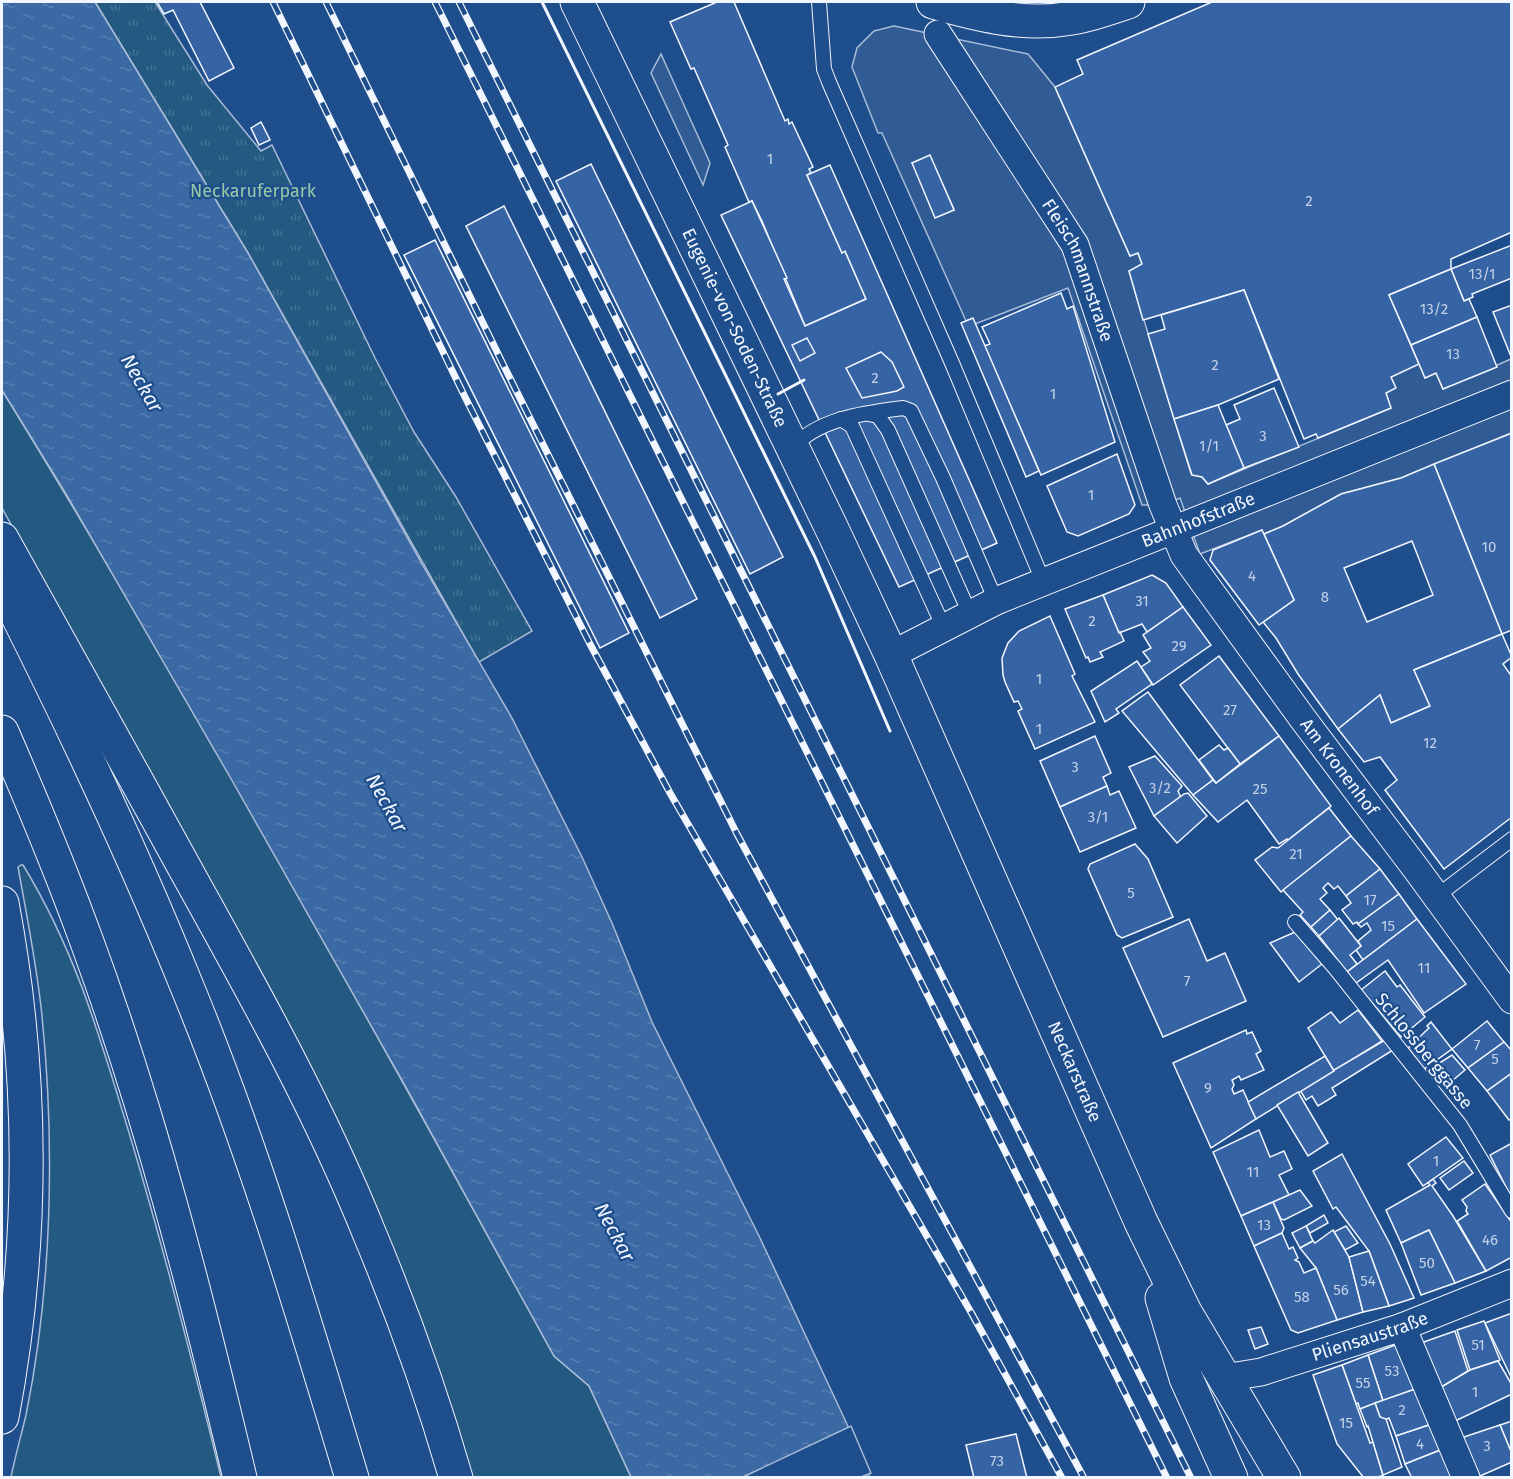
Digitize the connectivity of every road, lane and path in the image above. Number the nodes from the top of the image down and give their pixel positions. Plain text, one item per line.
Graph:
1 (577, 2) edge
2 (819, 2) edge
3 (933, 2) edge
4 (1128, 2) edge
5 (938, 34) dead end
6 (1512, 394) edge
7 (869, 414) junction
8 (841, 419) junction
9 (792, 449) junction
10 (1167, 517) junction
11 (2, 539) edge
12 (1043, 581) junction
13 (2, 585) edge
14 (996, 601) junction
15 (970, 614) junction
16 (944, 628) junction
17 (891, 655) junction
18 (2, 732) edge
19 (1512, 839) edge
20 (1437, 896) junction
21 (2, 903) edge
22 (1295, 922) dead end
23 (1512, 1000) edge
24 (1512, 1211) edge
25 (1141, 1222) junction
26 (1512, 1283) edge
27 (1402, 1327) junction
28 (1224, 1378) junction
29 (2, 1417) edge
30 (240, 1478) edge
31 (352, 1478) edge
32 (456, 1478) edge
33 (1231, 1478) edge
34 (1284, 1478) edge
35 (1466, 1478) edge

1 - 9 main road, Eugenie-von-Soden-Straße
2 - 12 lane
3 - 4 main road
5 - 10 street, Fleischmannstraße
6 - 10 street, Bahnhofstraße
7 - 8 lane
7 - 14 lane
7 - 15 lane
8 - 9 lane
8 - 16 lane
9 - 17 main road, Eugenie-von-Soden-Straße
10 - 12 street, Bahnhofstraße
10 - 20 street, Am Kronenhof
11 - 32 main road
12 - 14 street, Bahnhofstraße
13 - 31 main road
14 - 15 street, Bahnhofstraße
15 - 16 street, Bahnhofstraße
16 - 17 street, Bahnhofstraße
17 - 25 main road, Neckarstraße
18 - 30 main road
19 - 20 lane
20 - 23 street, Am Kronenhof
21 - 29 main road
22 - 24 lane, Schlossberggasse
25 - 28 main road, Neckarstraße
25 - 33 main road
26 - 27 street, Pliensaustraße
27 - 28 street, Pliensaustraße
27 - 35 street
28 - 34 main road, Neckarstraße

